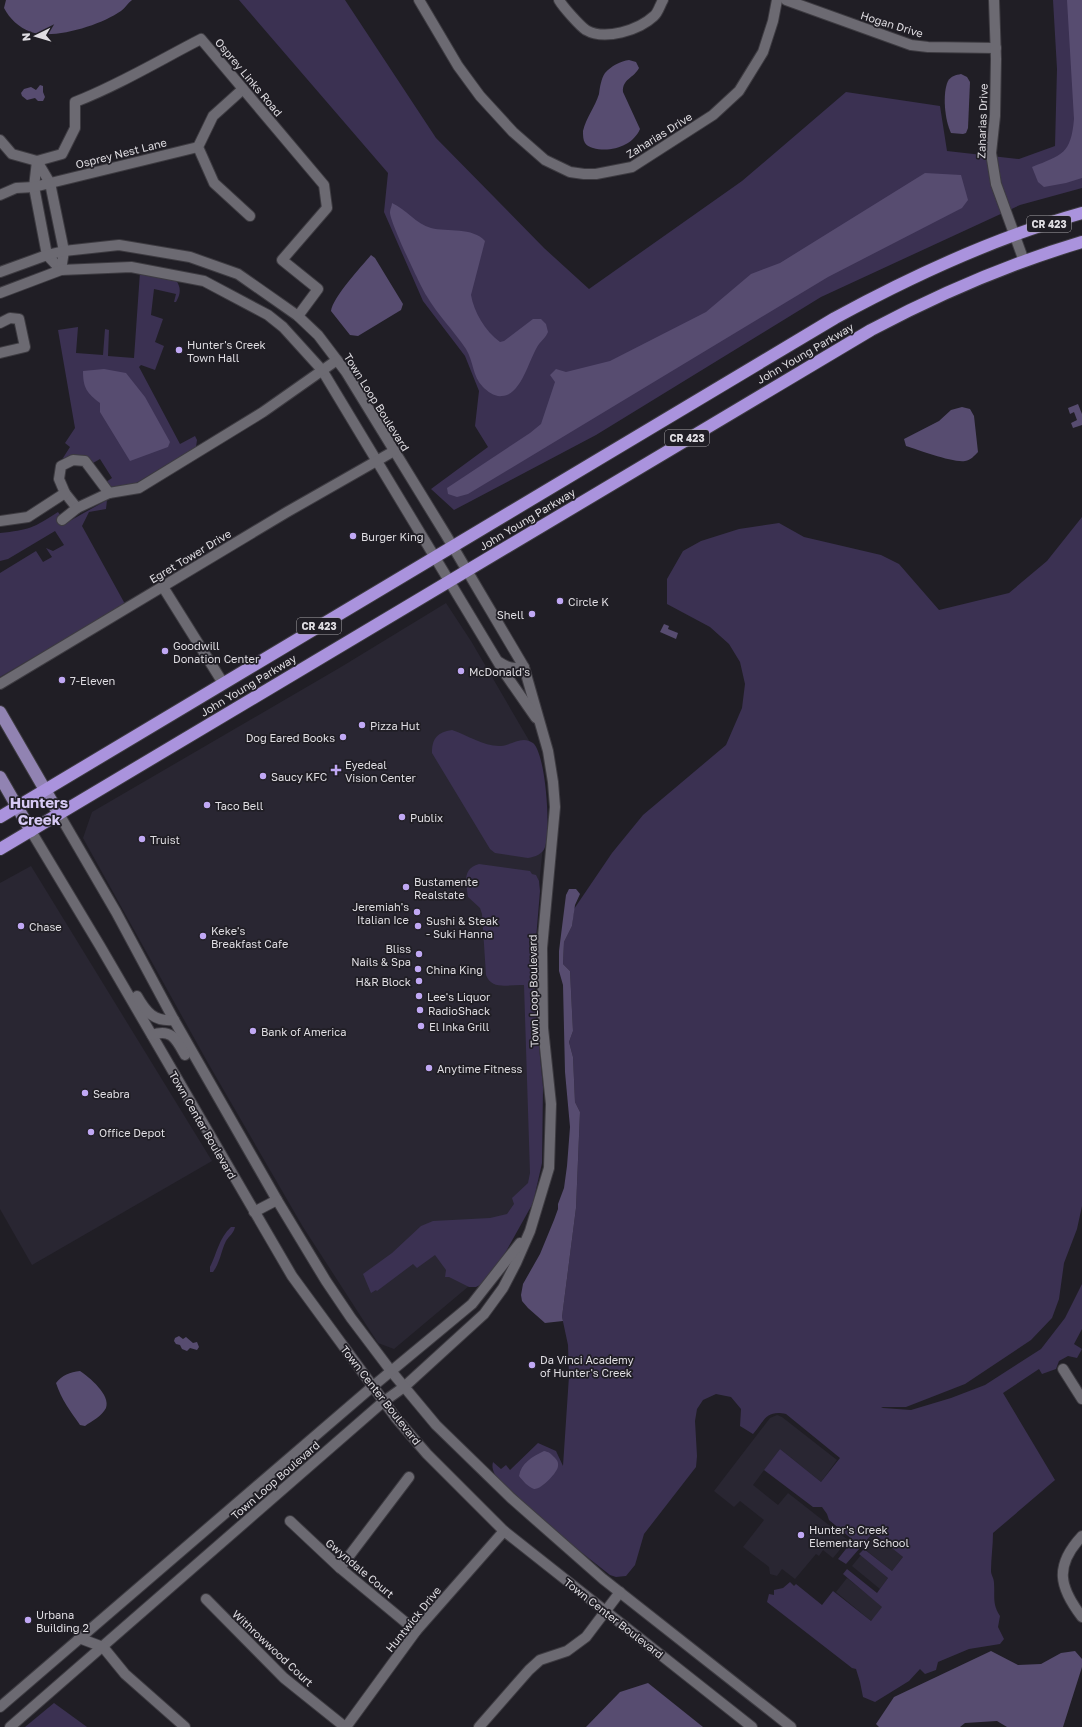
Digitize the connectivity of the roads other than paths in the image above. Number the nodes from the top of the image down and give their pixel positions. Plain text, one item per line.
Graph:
1 (419, 0) edge
2 (559, 0) edge
3 (663, 0) edge
4 (777, 0) edge
5 (786, 0) edge
6 (994, 0) edge
7 (996, 48) junction
8 (243, 89) junction
9 (0, 140) edge
10 (198, 147) junction
11 (37, 161) junction
12 (50, 183) junction
13 (34, 187) junction
14 (0, 195) edge
15 (1082, 213) edge
16 (250, 216) dead end
17 (1016, 235) junction
18 (1082, 242) edge
19 (64, 251) junction
20 (47, 255) junction
21 (1024, 261) junction
22 (61, 270) junction
23 (0, 272) edge
24 (0, 293) edge
25 (298, 316) junction
26 (0, 323) edge
27 (0, 353) edge
28 (337, 360) junction
29 (322, 370) junction
30 (394, 451) junction
31 (377, 460) junction
32 (65, 493) junction
33 (109, 493) junction
34 (77, 508) junction
35 (62, 520) dead end
36 (0, 521) edge
37 (453, 546) junction
38 (434, 558) junction
39 (466, 570) junction
40 (449, 580) junction
41 (163, 586) junction
42 (497, 661) junction
43 (524, 667) junction
44 (223, 683) junction
45 (0, 684) edge
46 (0, 712) edge
47 (540, 725) junction
48 (0, 778) edge
49 (45, 789) junction
50 (17, 806) junction
51 (59, 814) junction
52 (0, 816) edge
53 (31, 831) junction
54 (0, 849) edge
55 (100, 946) junction
56 (174, 1020) junction
57 (152, 1035) junction
58 (228, 1115) junction
59 (277, 1200) junction
60 (254, 1212) junction
61 (530, 1231) junction
62 (1062, 1369) dead end
63 (391, 1371) junction
64 (404, 1386) junction
65 (372, 1387) junction
66 (1082, 1399) edge
67 (383, 1402) junction
68 (409, 1477) dead end
69 (290, 1521) dead end
70 (504, 1531) junction
71 (1082, 1536) edge
72 (340, 1568) junction
73 (620, 1592) junction
74 (206, 1599) dead end
75 (606, 1612) junction
76 (1082, 1617) edge
77 (416, 1630) junction
78 (79, 1638) junction
79 (103, 1647) junction
80 (0, 1707) edge
81 (10, 1727) edge
82 (185, 1727) edge
83 (345, 1727) edge
84 (479, 1727) edge
85 (752, 1727) edge
86 (791, 1727) edge

1 - 4 street, Zaharias Drive
2 - 3 street
5 - 7 street, Hogan Drive
6 - 7 street, Zaharias Drive
7 - 17 street, Zaharias Drive
8 - 10 street
8 - 11 street, Osprey Links Road
8 - 25 street, Osprey Links Road
9 - 11 street
10 - 12 street, Osprey Nest Lane
10 - 16 street
11 - 12 street
11 - 13 street
12 - 13 street, Osprey Nest Lane
12 - 19 street
13 - 14 street, Osprey Nest Lane
13 - 20 street
15 - 17 highway, John Young Parkway / CR 423
17 - 21 street, Zaharias Drive
17 - 37 highway, John Young Parkway / CR 423
18 - 21 highway, John Young Parkway / CR 423
19 - 20 street, Town Loop Boulevard
19 - 22 street
19 - 25 street, Town Loop Boulevard
20 - 22 street
20 - 23 street, Town Loop Boulevard
21 - 39 highway, John Young Parkway / CR 423
22 - 24 street, Town Loop Boulevard
22 - 29 street, Town Loop Boulevard
25 - 28 street, Town Loop Boulevard
26 - 27 street
28 - 29 street
28 - 30 street, Town Loop Boulevard
29 - 31 street, Town Loop Boulevard
29 - 33 street
30 - 31 street, Egret Tower Drive
30 - 37 street, Town Loop Boulevard
31 - 38 street, Town Loop Boulevard
31 - 41 street, Egret Tower Drive
32 - 33 street
32 - 34 street
32 - 36 street
33 - 34 street
34 - 35 street
37 - 38 highway, John Young Parkway / CR 423
37 - 39 street, Town Loop Boulevard
38 - 40 street, Town Loop Boulevard
38 - 44 highway, John Young Parkway / CR 423
39 - 40 highway, John Young Parkway / CR 423
39 - 43 street, Town Loop Boulevard
40 - 42 street, Town Loop Boulevard
40 - 51 highway, John Young Parkway / CR 423
41 - 44 street
41 - 45 street, Egret Tower Drive
42 - 43 street
42 - 47 street, Town Loop Boulevard
43 - 47 street, Town Loop Boulevard
44 - 49 highway, John Young Parkway / CR 423
46 - 49 main road, Town Center Boulevard
47 - 61 street, Town Loop Boulevard
48 - 50 main road, Town Center Boulevard
49 - 50 highway, John Young Parkway / CR 423
49 - 51 main road, Town Center Boulevard
50 - 52 highway, John Young Parkway / CR 423
50 - 53 main road, Town Center Boulevard
51 - 53 highway, John Young Parkway / CR 423
51 - 56 street, Town Center Boulevard
53 - 54 highway, John Young Parkway / CR 423
53 - 55 street, Town Center Boulevard
55 - 56 street, Town Center Boulevard
55 - 57 street, Town Center Boulevard
56 - 58 street, Town Center Boulevard
57 - 58 street, Town Center Boulevard
57 - 60 street, Town Center Boulevard
58 - 59 street, Town Center Boulevard
59 - 60 street
59 - 63 street, Town Center Boulevard
60 - 65 street, Town Center Boulevard
61 - 63 street, Town Loop Boulevard
61 - 64 street, Town Loop Boulevard
62 - 66 street
63 - 64 street, Town Center Boulevard
63 - 65 street, Town Loop Boulevard
64 - 67 street, Town Loop Boulevard
64 - 73 street, Town Center Boulevard
65 - 67 street, Town Center Boulevard
65 - 78 street, Town Loop Boulevard
67 - 70 street, Town Center Boulevard
67 - 79 street, Town Loop Boulevard
68 - 72 street
69 - 72 street, Gwyndale Court
70 - 75 street, Town Center Boulevard
70 - 77 street, Huntwick Drive
71 - 76 street
72 - 77 street, Gwyndale Court
73 - 75 street
73 - 86 street, Town Center Boulevard
74 - 83 street, Withrowwood Court
75 - 84 street
75 - 85 street, Town Center Boulevard
77 - 83 street, Huntwick Drive
78 - 79 street
78 - 80 street, Town Loop Boulevard
79 - 81 street, Town Loop Boulevard
79 - 82 street

